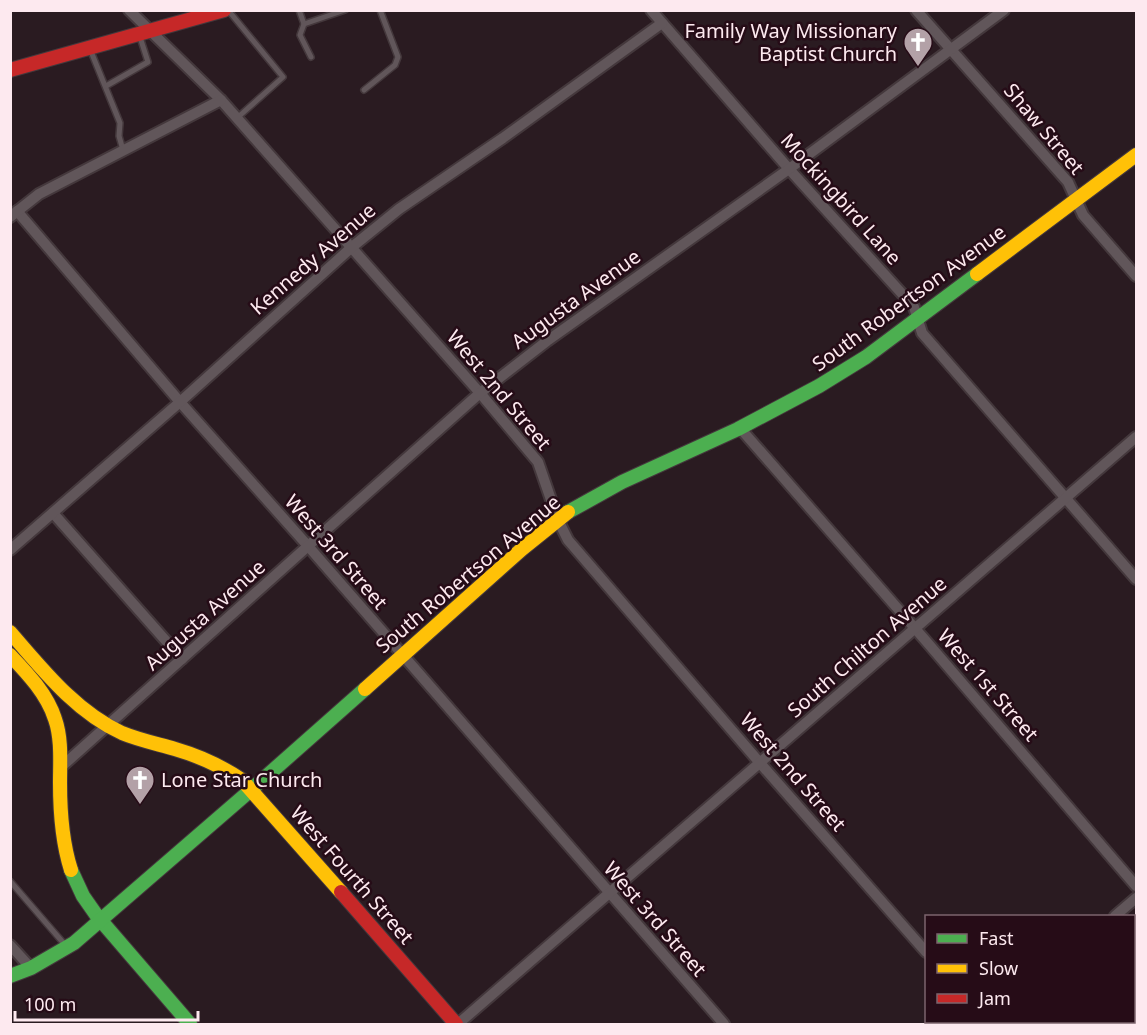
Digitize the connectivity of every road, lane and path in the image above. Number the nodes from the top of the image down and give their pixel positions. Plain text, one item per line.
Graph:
1 (129, 10) edge
2 (226, 10) edge
3 (299, 10) edge
4 (345, 10) edge
5 (380, 10) edge
6 (651, 10) edge
7 (916, 10) edge
8 (1004, 10) edge
9 (663, 23) junction
10 (304, 24) junction
11 (144, 32) junction
12 (89, 47) junction
13 (951, 50) junction
14 (310, 57) dead end
15 (10, 70) edge
16 (106, 86) junction
17 (364, 90) dead end
18 (221, 100) junction
19 (237, 118) junction
20 (123, 151) junction
21 (1137, 155) edge
22 (789, 169) junction
23 (1077, 200) junction
24 (14, 214) edge
25 (352, 247) junction
26 (1137, 276) edge
27 (918, 319) junction
28 (480, 393) junction
29 (180, 402) junction
30 (740, 428) junction
31 (1137, 437) edge
32 (1066, 498) junction
33 (53, 513) junction
34 (558, 520) junction
35 (308, 546) junction
36 (10, 550) edge
37 (1137, 579) edge
38 (915, 628) junction
39 (10, 632) edge
40 (10, 655) edge
41 (402, 655) junction
42 (182, 659) junction
43 (108, 725) junction
44 (760, 763) junction
45 (60, 768) junction
46 (252, 789) junction
47 (10, 881) edge
48 (1137, 886) edge
49 (609, 893) junction
50 (1137, 898) edge
51 (1116, 915) edge
52 (100, 921) junction
53 (10, 945) edge
54 (67, 947) junction
55 (925, 950) edge
56 (31, 968) junction
57 (10, 976) edge
58 (190, 1024) edge
59 (457, 1024) edge
60 (724, 1024) edge

1 - 11 street, West 2nd Street
2 - 11 street
2 - 19 lane
3 - 10 lane
4 - 10 lane
5 - 17 lane
6 - 9 street, Mockingbird Lane
7 - 13 street, Shaw Street
8 - 13 street, Augusta Avenue
9 - 22 street, Mockingbird Lane
9 - 25 street, Kennedy Avenue
10 - 14 lane
11 - 12 street
11 - 16 lane
11 - 18 street, West 2nd Street
12 - 15 street
12 - 16 lane
13 - 22 street, Augusta Avenue
13 - 23 street, Shaw Street
16 - 20 lane
18 - 19 street, West 2nd Street
18 - 20 street
19 - 25 street, West 2nd Street
20 - 24 street
21 - 23 street, South Robertson Avenue
22 - 27 street, Mockingbird Lane
22 - 28 street, Augusta Avenue
23 - 26 street, Shaw Street
23 - 27 street, South Robertson Avenue
24 - 29 street, West 3rd Street
25 - 28 street, West 2nd Street
25 - 29 street, Kennedy Avenue
27 - 30 street, South Robertson Avenue
27 - 32 street, Mockingbird Lane
28 - 34 street, West 2nd Street
28 - 35 street, Augusta Avenue
29 - 33 street, Kennedy Avenue
29 - 35 street, West 3rd Street
30 - 34 street, South Robertson Avenue
30 - 38 street, West 1st Street
31 - 32 street, South Chilton Avenue
32 - 37 street, Mockingbird Lane
32 - 38 street, South Chilton Avenue
33 - 36 street, Kennedy Avenue
33 - 42 street
34 - 41 street, South Robertson Avenue
34 - 44 street, West 2nd Street
35 - 41 street, West 3rd Street
35 - 42 street, Augusta Avenue
38 - 44 street, South Chilton Avenue
38 - 48 street, West 1st Street
39 - 43 street, West Fourth Street
40 - 45 street
41 - 46 street, South Robertson Avenue
41 - 49 street, West 3rd Street
42 - 43 street, Augusta Avenue
43 - 45 street, Augusta Avenue
43 - 46 street, West Fourth Street
44 - 49 street, South Chilton Avenue
44 - 55 street, West 2nd Street
45 - 52 street
46 - 52 street, South Robertson Avenue
46 - 59 street, West Fourth Street
47 - 54 lane
49 - 59 street, South Chilton Avenue
49 - 60 street, West 3rd Street
50 - 51 street
52 - 54 street, South Robertson Avenue
52 - 58 street
53 - 56 street
54 - 56 street, South Robertson Avenue
56 - 57 street, South Robertson Avenue

